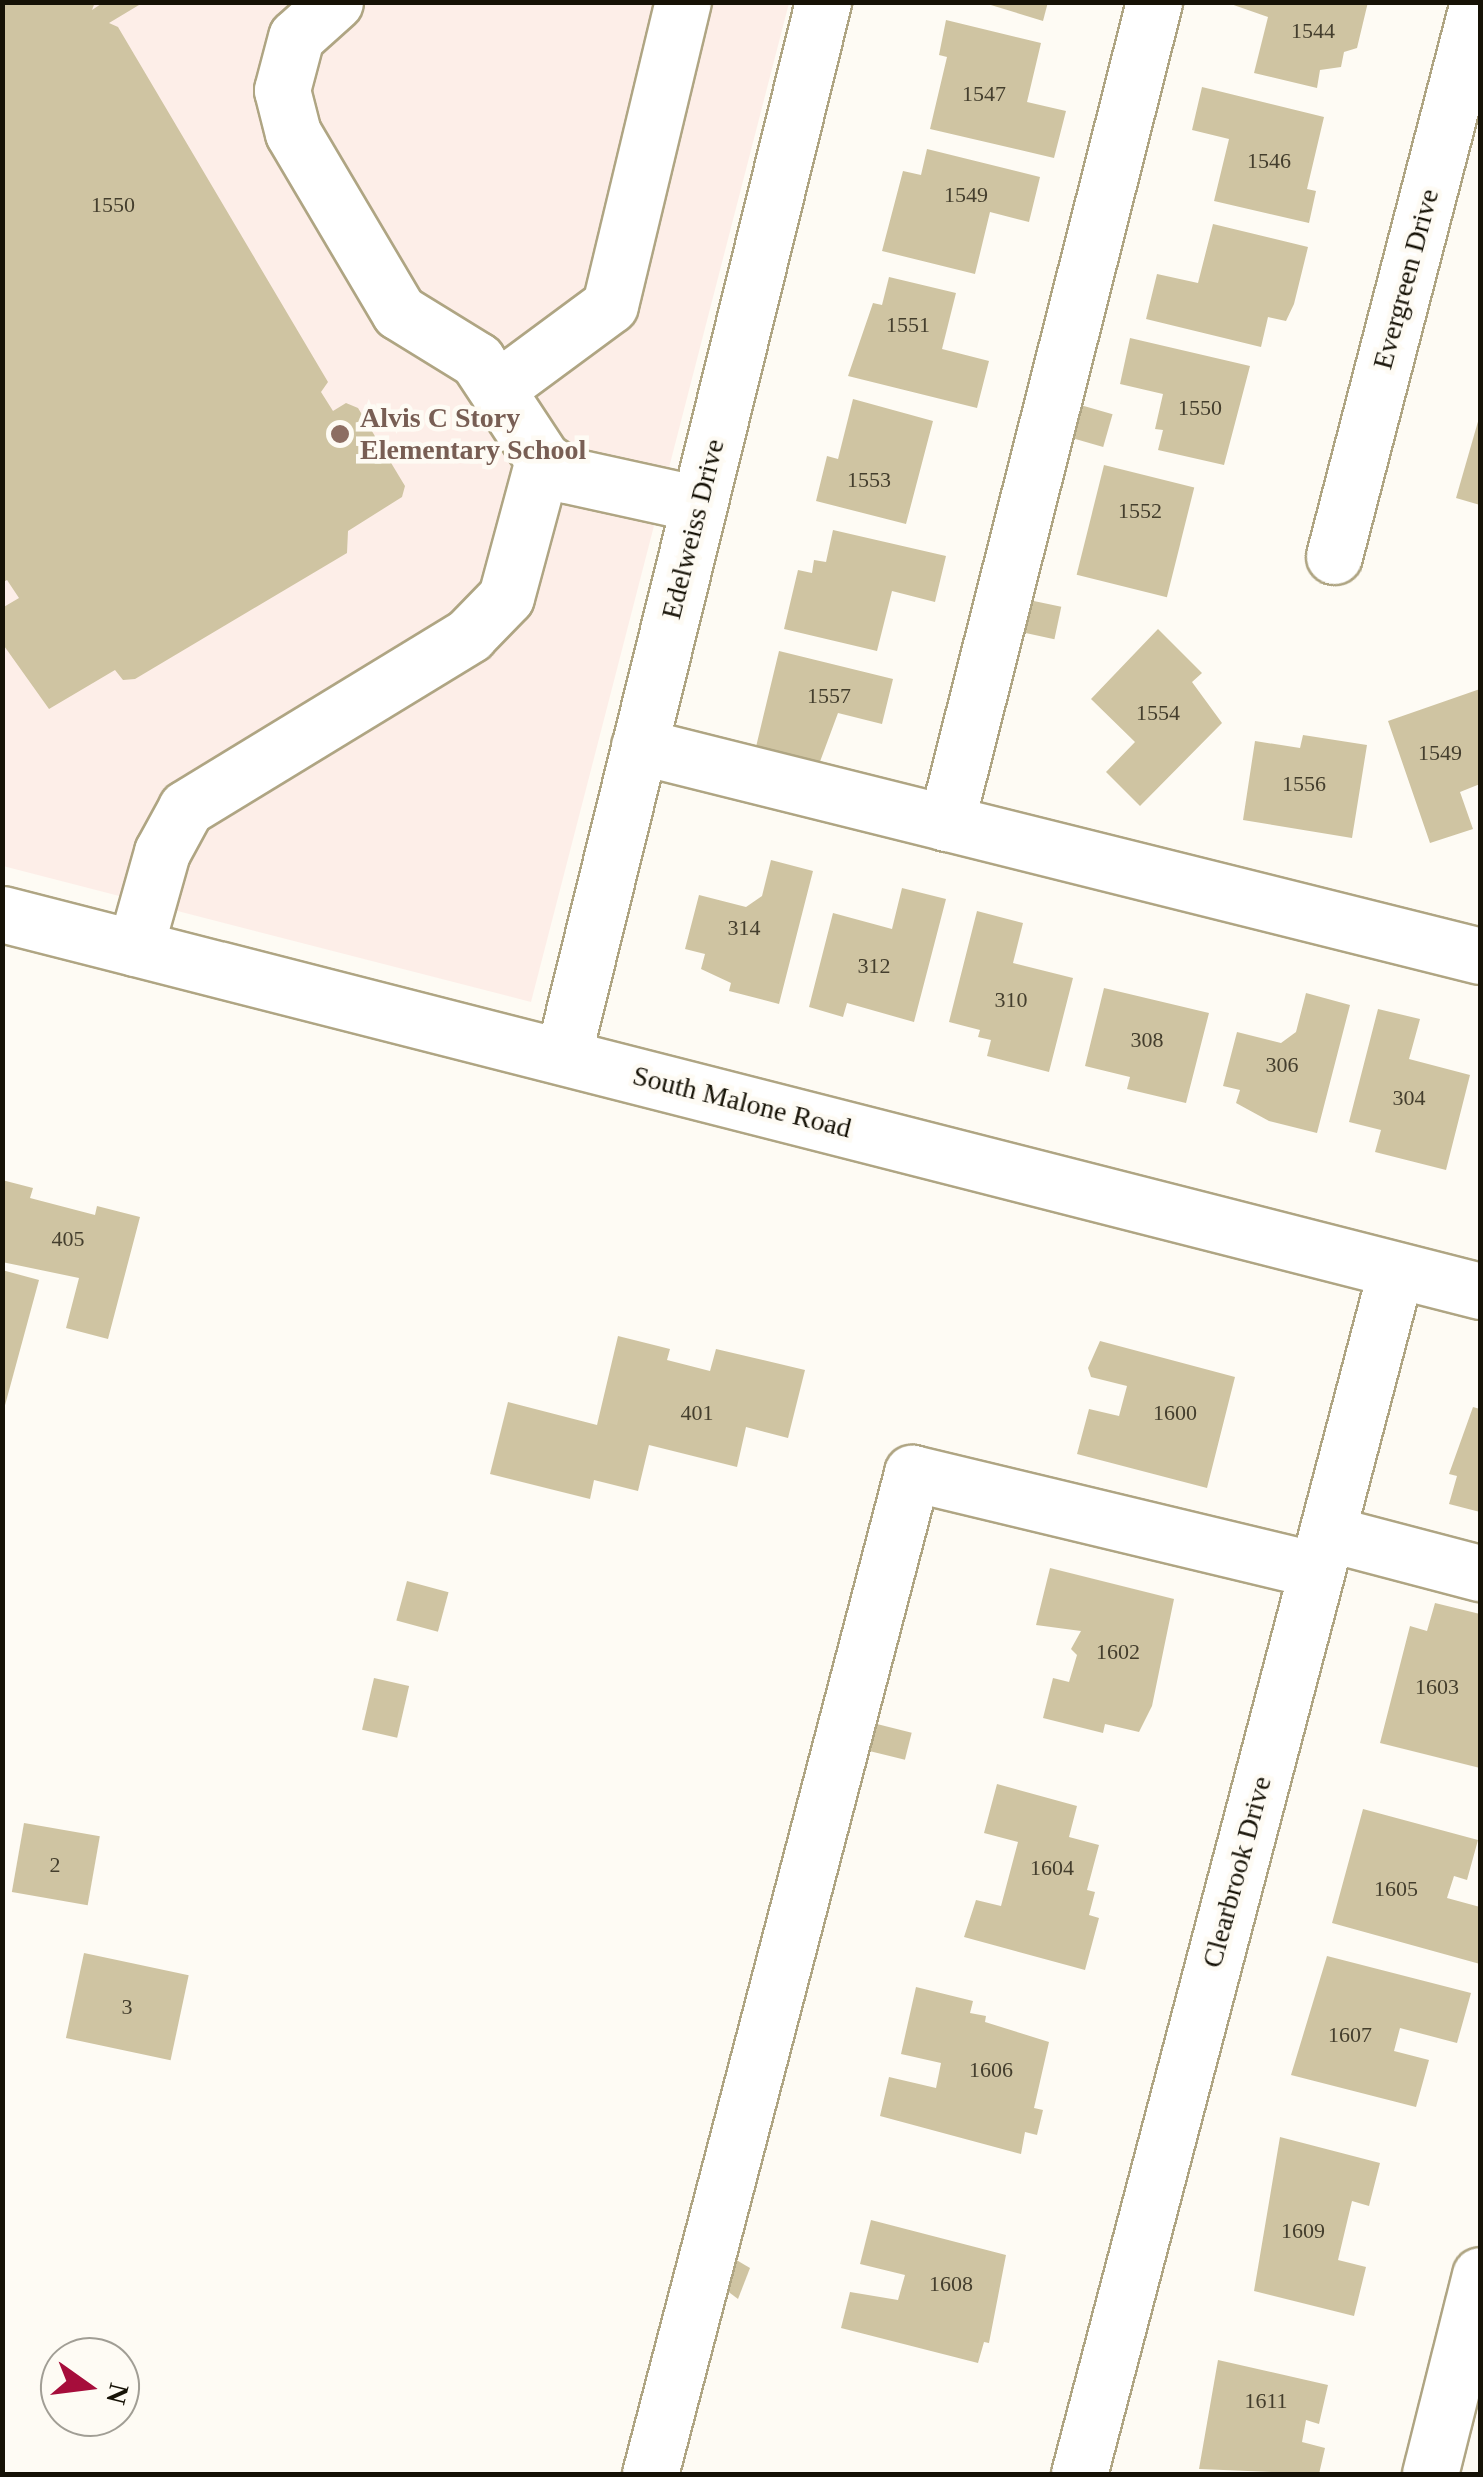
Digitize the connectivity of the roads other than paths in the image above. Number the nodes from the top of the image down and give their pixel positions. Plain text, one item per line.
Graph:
1 (335, 2) edge
2 (684, 2) edge
3 (824, 2) edge
4 (1154, 2) edge
5 (1478, 2) edge
6 (498, 388) junction
7 (542, 460) junction
8 (699, 504) junction
9 (1334, 556) dead end
10 (639, 746) junction
11 (946, 823) junction
12 (2, 914) edge
13 (136, 948) junction
14 (1480, 956) edge
15 (563, 1056) junction
16 (1396, 1270) junction
17 (1480, 1291) edge
18 (1322, 1552) junction
19 (1480, 1573) edge
20 (1480, 2275) edge
21 (650, 2474) edge
22 (1079, 2474) edge
23 (1430, 2474) edge

1 - 6 street
2 - 6 street
3 - 8 street, Edelweiss Drive
4 - 11 street
5 - 9 street, Evergreen Drive
6 - 7 street
7 - 8 street
7 - 13 street
8 - 10 street, Edelweiss Drive
10 - 11 street
10 - 15 street, Edelweiss Drive
11 - 14 street
12 - 13 street, South Malone Road
13 - 15 street, South Malone Road
15 - 16 street, South Malone Road
16 - 17 street, South Malone Road
16 - 18 street, Clearbrook Drive
18 - 19 street
18 - 21 street
18 - 22 street, Clearbrook Drive
20 - 23 street

